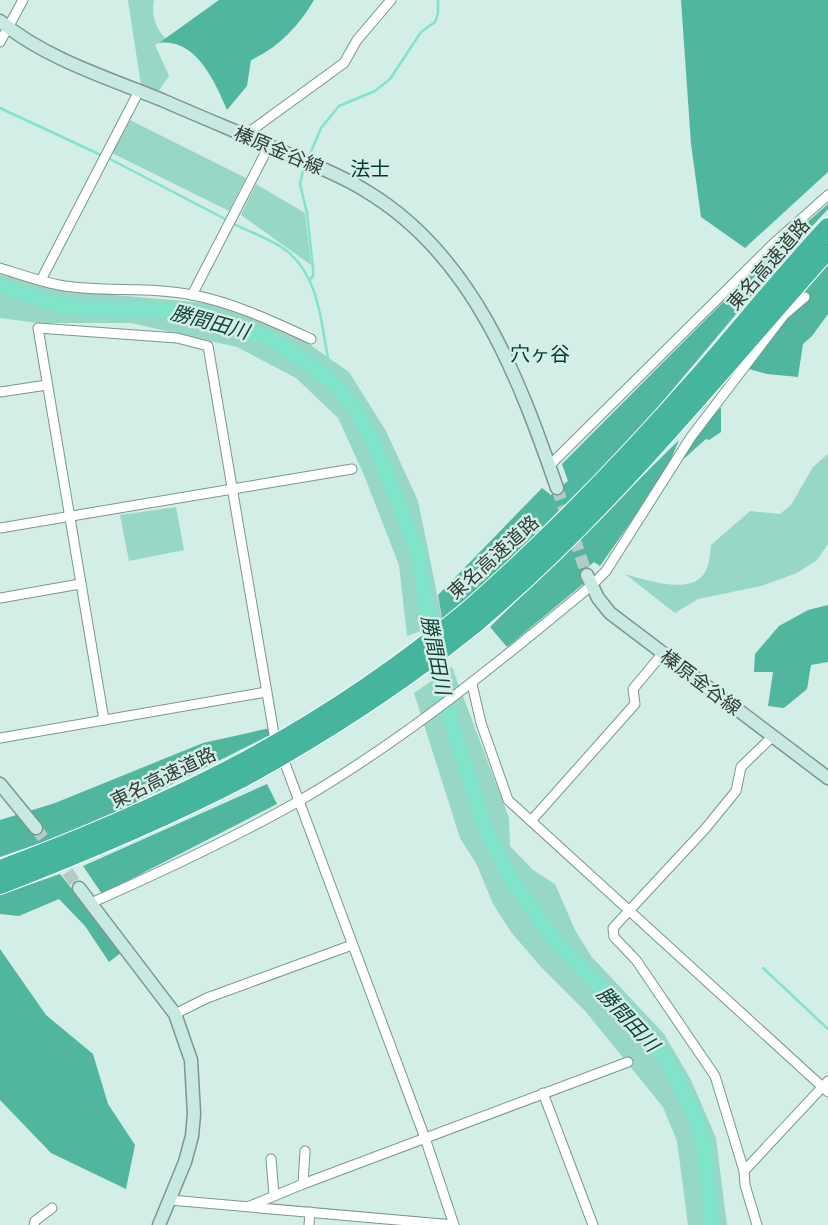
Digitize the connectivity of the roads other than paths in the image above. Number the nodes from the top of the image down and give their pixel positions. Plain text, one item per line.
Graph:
1 (23, 0) edge
2 (391, 0) edge
3 (4, 24) edge
4 (0, 42) edge
5 (139, 91) junction
6 (245, 135) junction
7 (269, 146) junction
8 (828, 195) edge
9 (828, 227) edge
10 (828, 250) edge
11 (0, 268) edge
12 (41, 280) junction
13 (192, 295) junction
14 (805, 297) dead end
15 (311, 338) dead end
16 (47, 385) junction
17 (0, 392) edge
18 (549, 466) junction
19 (352, 469) dead end
20 (557, 488) tunnel mouth
21 (232, 489) junction
22 (69, 516) junction
23 (0, 528) edge
24 (590, 580) junction
25 (80, 584) junction
26 (0, 598) edge
27 (471, 617) junction
28 (663, 653) junction
29 (472, 684) junction
30 (266, 692) junction
31 (104, 720) junction
32 (773, 736) junction
33 (0, 738) edge
34 (240, 772) junction
35 (828, 778) edge
36 (0, 784) edge
37 (299, 801) junction
38 (531, 821) junction
39 (36, 828) tunnel mouth
40 (0, 869) edge
41 (0, 884) edge
42 (79, 888) tunnel mouth
43 (91, 903) junction
44 (629, 910) junction
45 (352, 945) junction
46 (176, 1014) junction
47 (628, 1062) dead end
48 (826, 1087) edge
49 (543, 1093) junction
50 (425, 1138) junction
51 (304, 1151) dead end
52 (271, 1159) dead end
53 (744, 1171) junction
54 (303, 1184) junction
55 (274, 1195) junction
56 (170, 1200) junction
57 (250, 1206) junction
58 (52, 1208) dead end
59 (310, 1212) junction
60 (34, 1225) edge
61 (159, 1225) edge
62 (309, 1225) edge
63 (454, 1225) edge
64 (593, 1225) edge
65 (757, 1225) edge

1 - 3 street
2 - 6 street
3 - 4 street
3 - 5 main road, 榛原金谷線
5 - 6 main road, 榛原金谷線
5 - 12 street
6 - 7 main road, 榛原金谷線
7 - 13 street
7 - 18 main road, 榛原金谷線
8 - 18 street
9 - 27 highway, 東名高速道路
10 - 27 highway, 東名高速道路
11 - 12 street
12 - 13 street
13 - 15 street
14 - 24 street
16 - 17 street
16 - 21 street
16 - 22 street
18 - 20 main road, 榛原金谷線
19 - 21 street
21 - 22 street
21 - 30 street
22 - 23 street
22 - 25 street
24 - 28 main road, 榛原金谷線
24 - 29 street
25 - 26 street
25 - 31 street
27 - 34 highway, 東名高速道路, bridge
28 - 32 main road, 榛原金谷線
28 - 38 street
29 - 37 street
29 - 38 street
30 - 31 street
30 - 37 street
31 - 33 street
32 - 35 main road, 榛原金谷線
32 - 44 street
34 - 40 highway, 東名高速道路
34 - 41 highway, 東名高速道路
36 - 39 main road
37 - 43 street
37 - 45 street
38 - 44 street
42 - 43 main road
43 - 46 main road
44 - 48 street
44 - 53 street
45 - 46 street
45 - 50 street
46 - 56 main road
47 - 49 street
48 - 53 street
49 - 50 street
49 - 64 street
50 - 54 street
50 - 63 street
51 - 54 street
52 - 55 street
53 - 65 street
54 - 55 street
55 - 57 street
56 - 57 street
56 - 61 main road
57 - 59 street
58 - 60 street
59 - 62 street
59 - 63 street

